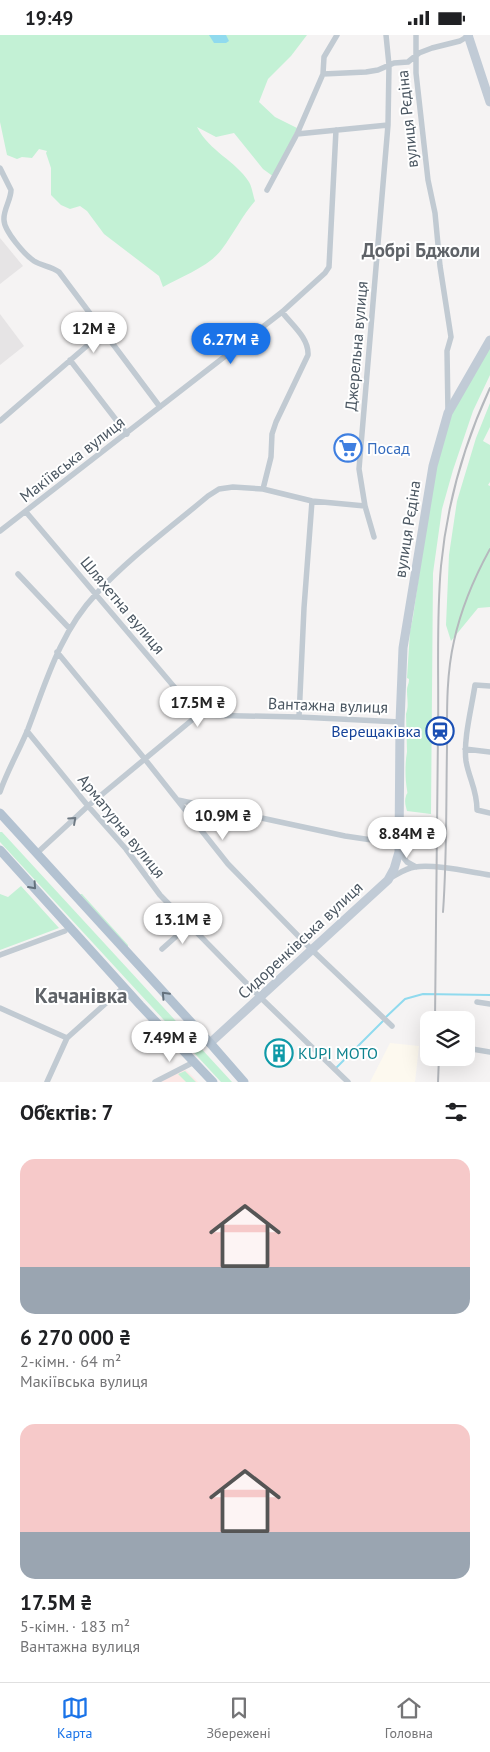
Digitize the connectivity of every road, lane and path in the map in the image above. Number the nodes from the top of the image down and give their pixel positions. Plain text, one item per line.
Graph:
1 (338, 35) edge
2 (386, 35) edge
3 (416, 35) edge
4 (469, 35) edge
5 (416, 56) junction
6 (389, 65) junction
7 (323, 73) junction
8 (490, 102) edge
9 (388, 125) junction
10 (336, 130) junction
11 (297, 134) junction
12 (0, 168) edge
13 (266, 190) dead end
14 (282, 312) junction
15 (103, 332) junction
16 (490, 340) edge
17 (70, 360) junction
18 (160, 407) junction
19 (448, 413) junction
20 (0, 421) edge
21 (127, 434) junction
22 (263, 489) junction
23 (312, 501) junction
24 (365, 506) junction
25 (26, 512) junction
26 (0, 520) edge
27 (3, 529) edge
28 (374, 537) dead end
29 (18, 574) dead end
30 (95, 594) junction
31 (70, 629) junction
32 (57, 653) junction
33 (490, 686) edge
34 (198, 715) junction
35 (299, 717) junction
36 (400, 722) junction
37 (27, 731) junction
38 (465, 749) junction
39 (490, 752) edge
40 (144, 758) junction
41 (0, 792) edge
42 (178, 800) junction
43 (88, 807) junction
44 (0, 813) edge
45 (490, 813) edge
46 (399, 849) junction
47 (0, 850) edge
48 (37, 853) junction
49 (416, 867) junction
50 (490, 875) edge
51 (388, 880) junction
52 (190, 925) junction
53 (64, 931) dead end
54 (162, 949) dead end
55 (312, 950) junction
56 (0, 955) edge
57 (124, 987) junction
58 (260, 997) junction
59 (477, 1002) dead end
60 (490, 1004) edge
61 (0, 1008) edge
62 (392, 1026) dead end
63 (67, 1038) junction
64 (210, 1043) junction
65 (475, 1050) edge
66 (490, 1052) edge
67 (194, 1062) junction
68 (47, 1082) edge
69 (155, 1082) edge
70 (213, 1082) edge
71 (244, 1082) edge
72 (348, 1082) edge

1 - 7 street
2 - 6 street, Джерельна вулиця
3 - 5 street, вулиця Рєдіна
4 - 5 street
4 - 8 main road
5 - 6 street
5 - 19 street, вулиця Рєдіна
6 - 7 street
6 - 9 street, Джерельна вулиця
7 - 11 street
9 - 10 street
9 - 24 street, Джерельна вулиця
10 - 11 street
10 - 14 street, Макіївська вулиця
11 - 13 street
12 - 15 street
14 - 18 street, Макіївська вулиця
14 - 22 street
15 - 17 street
15 - 18 street
16 - 19 main road
17 - 20 street
17 - 21 street
18 - 21 street, Макіївська вулиця
19 - 36 main road, вулиця Рєдіна
21 - 25 street, Макіївська вулиця
22 - 23 street
22 - 30 street
23 - 24 street
23 - 35 street
24 - 28 street, Джерельна вулиця
25 - 27 street, Макіївська вулиця
25 - 30 street, Шляхетна вулиця
26 - 27 street
29 - 31 street
30 - 31 street
30 - 34 street, Шляхетна вулиця
31 - 32 street
32 - 37 street
32 - 40 street
33 - 38 street
34 - 35 street, Вантажна вулиця
34 - 40 street
35 - 36 street, Вантажна вулиця
36 - 46 main road, вулиця Рєдіна
37 - 41 street
37 - 43 street, Арматурна вулиця
38 - 39 street
38 - 45 street
40 - 42 street
40 - 43 street
42 - 46 street
42 - 55 street
48 -> 43 street
43 - 52 street, Арматурна вулиця
44 - 48 main road
46 - 49 street
46 - 51 main road, вулиця Рєдіна
47 -> 57 main road
64 -> 48 main road
49 - 50 street, Сидоренківська вулиця
49 - 51 street, Сидоренківська вулиця
51 - 55 main road, Сидоренківська вулиця
52 - 54 street
52 - 58 street, Арматурна вулиця
53 - 56 street
55 - 58 main road, Сидоренківська вулиця
55 - 62 street
57 - 63 street
57 - 67 main road
58 - 64 main road, Сидоренківська вулиця
58 - 72 street, Арматурна вулиця
59 - 60 street
61 - 63 street
63 - 68 street
64 - 71 main road
65 - 66 street
67 - 69 street
67 - 70 main road

